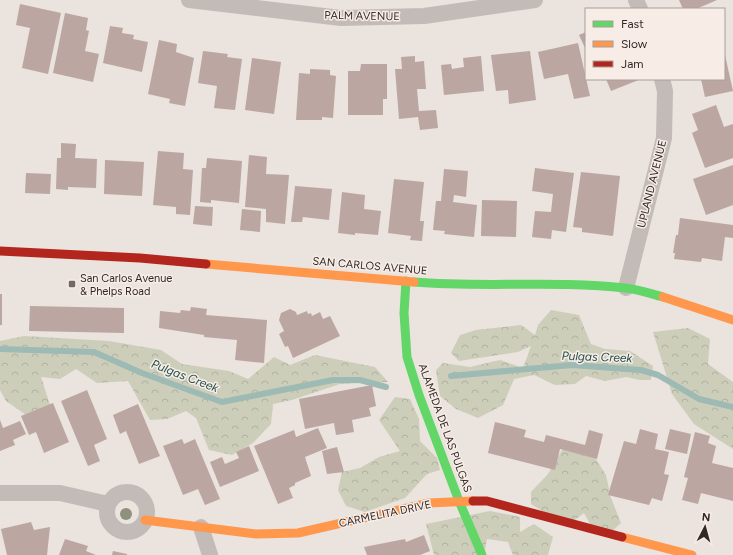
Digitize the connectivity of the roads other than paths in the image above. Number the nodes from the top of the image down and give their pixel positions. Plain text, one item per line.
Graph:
1 (189, 0) edge
2 (535, 0) edge
3 (662, 80) edge
4 (0, 251) edge
5 (406, 281) junction
6 (626, 288) junction
7 (733, 320) edge
8 (0, 493) edge
9 (459, 501) junction
10 (108, 504) junction
11 (145, 520) junction
12 (201, 527) junction
13 (210, 555) edge
14 (482, 555) edge
15 (692, 555) edge

1 - 2 street, PALM AVENUE
3 - 6 street, UPLAND AVENUE
4 - 5 main road, SAN CARLOS AVENUE
5 - 6 main road, SAN CARLOS AVENUE
5 - 9 main road, ALAMEDA DE LAS PULGAS
6 - 7 main road, SAN CARLOS AVENUE
8 - 10 street
9 - 12 main road, CARMELITA DRIVE
9 - 14 main road, ALAMEDA DE LAS PULGAS
9 - 15 main road, CARMELITA DRIVE
10 - 11 street
10 - 11 street
11 - 12 main road, CARMELITA DRIVE
12 - 13 street

